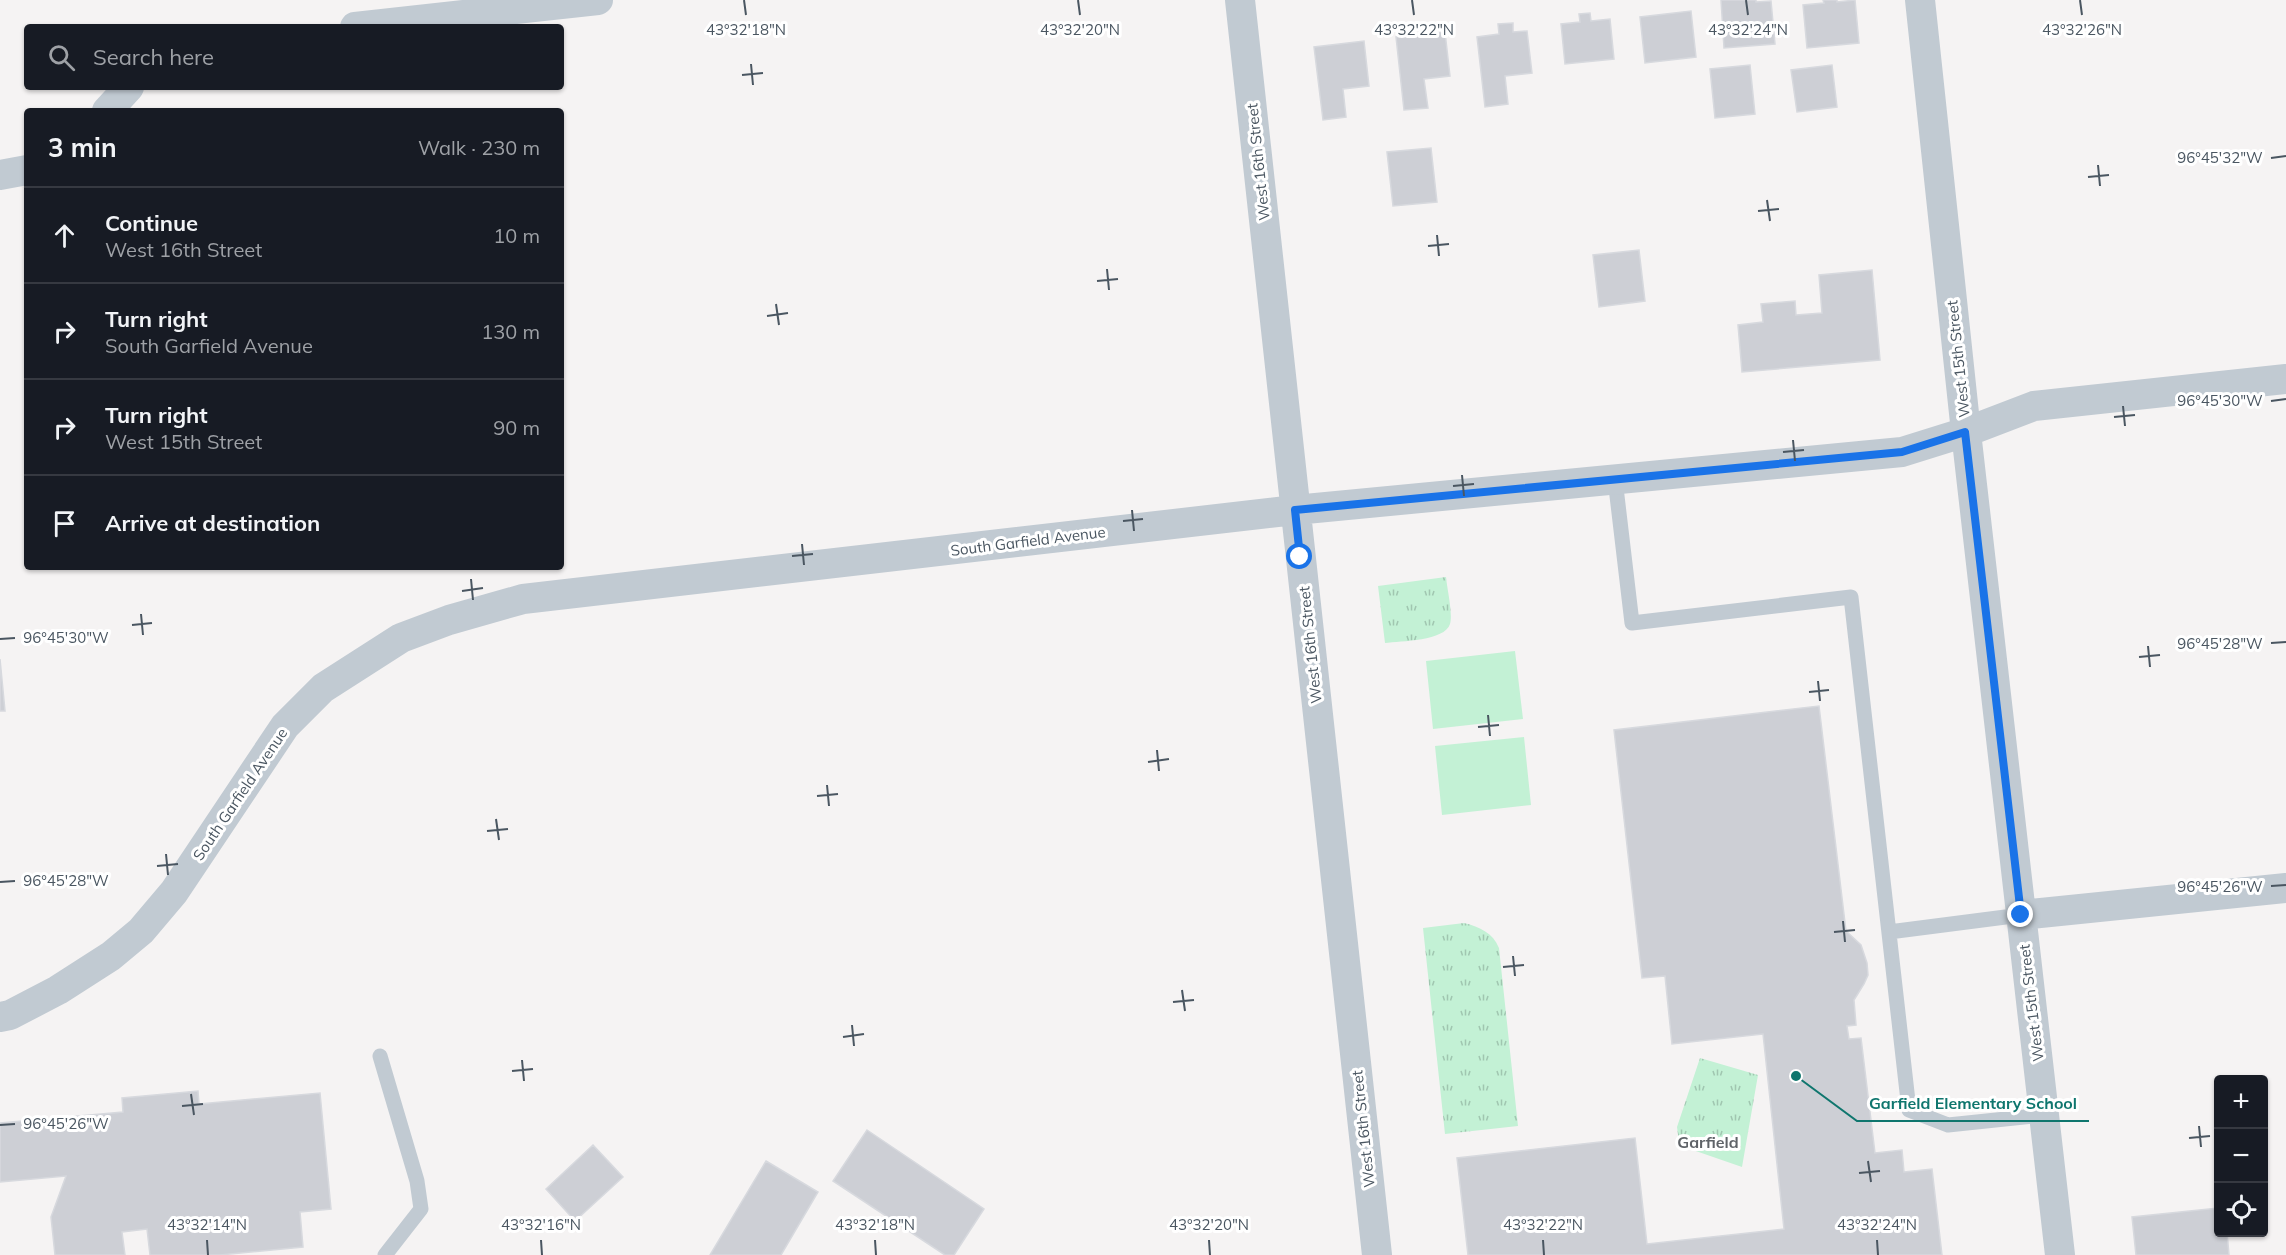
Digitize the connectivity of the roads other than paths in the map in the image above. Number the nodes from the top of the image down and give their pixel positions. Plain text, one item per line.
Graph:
1 (598, 0) edge
2 (1240, 0) edge
3 (1920, 0) edge
4 (382, 24) edge
5 (126, 90) edge
6 (110, 108) edge
7 (24, 171) edge
8 (0, 175) edge
9 (2286, 379) edge
10 (1965, 432) junction
11 (1615, 479) junction
12 (1295, 510) junction
13 (2286, 888) edge
14 (2021, 915) junction
15 (1889, 932) junction
16 (0, 1017) edge
17 (380, 1056) dead end
18 (2044, 1115) junction
19 (385, 1255) edge
20 (1377, 1255) edge
21 (2060, 1255) edge

1 - 4 street
2 - 12 street, West 16th Street
3 - 10 street, West 15th Street
5 - 6 street
7 - 8 street
9 - 10 street, South Garfield Avenue
10 - 11 street, South Garfield Avenue
10 - 14 street, West 15th Street
11 - 12 street, South Garfield Avenue
11 - 15 lane
12 - 16 street, South Garfield Avenue
12 - 20 street, West 16th Street
13 - 14 street
14 - 15 lane
14 - 18 street, West 15th Street
15 - 18 lane
17 - 19 lane
18 - 21 street, West 15th Street

